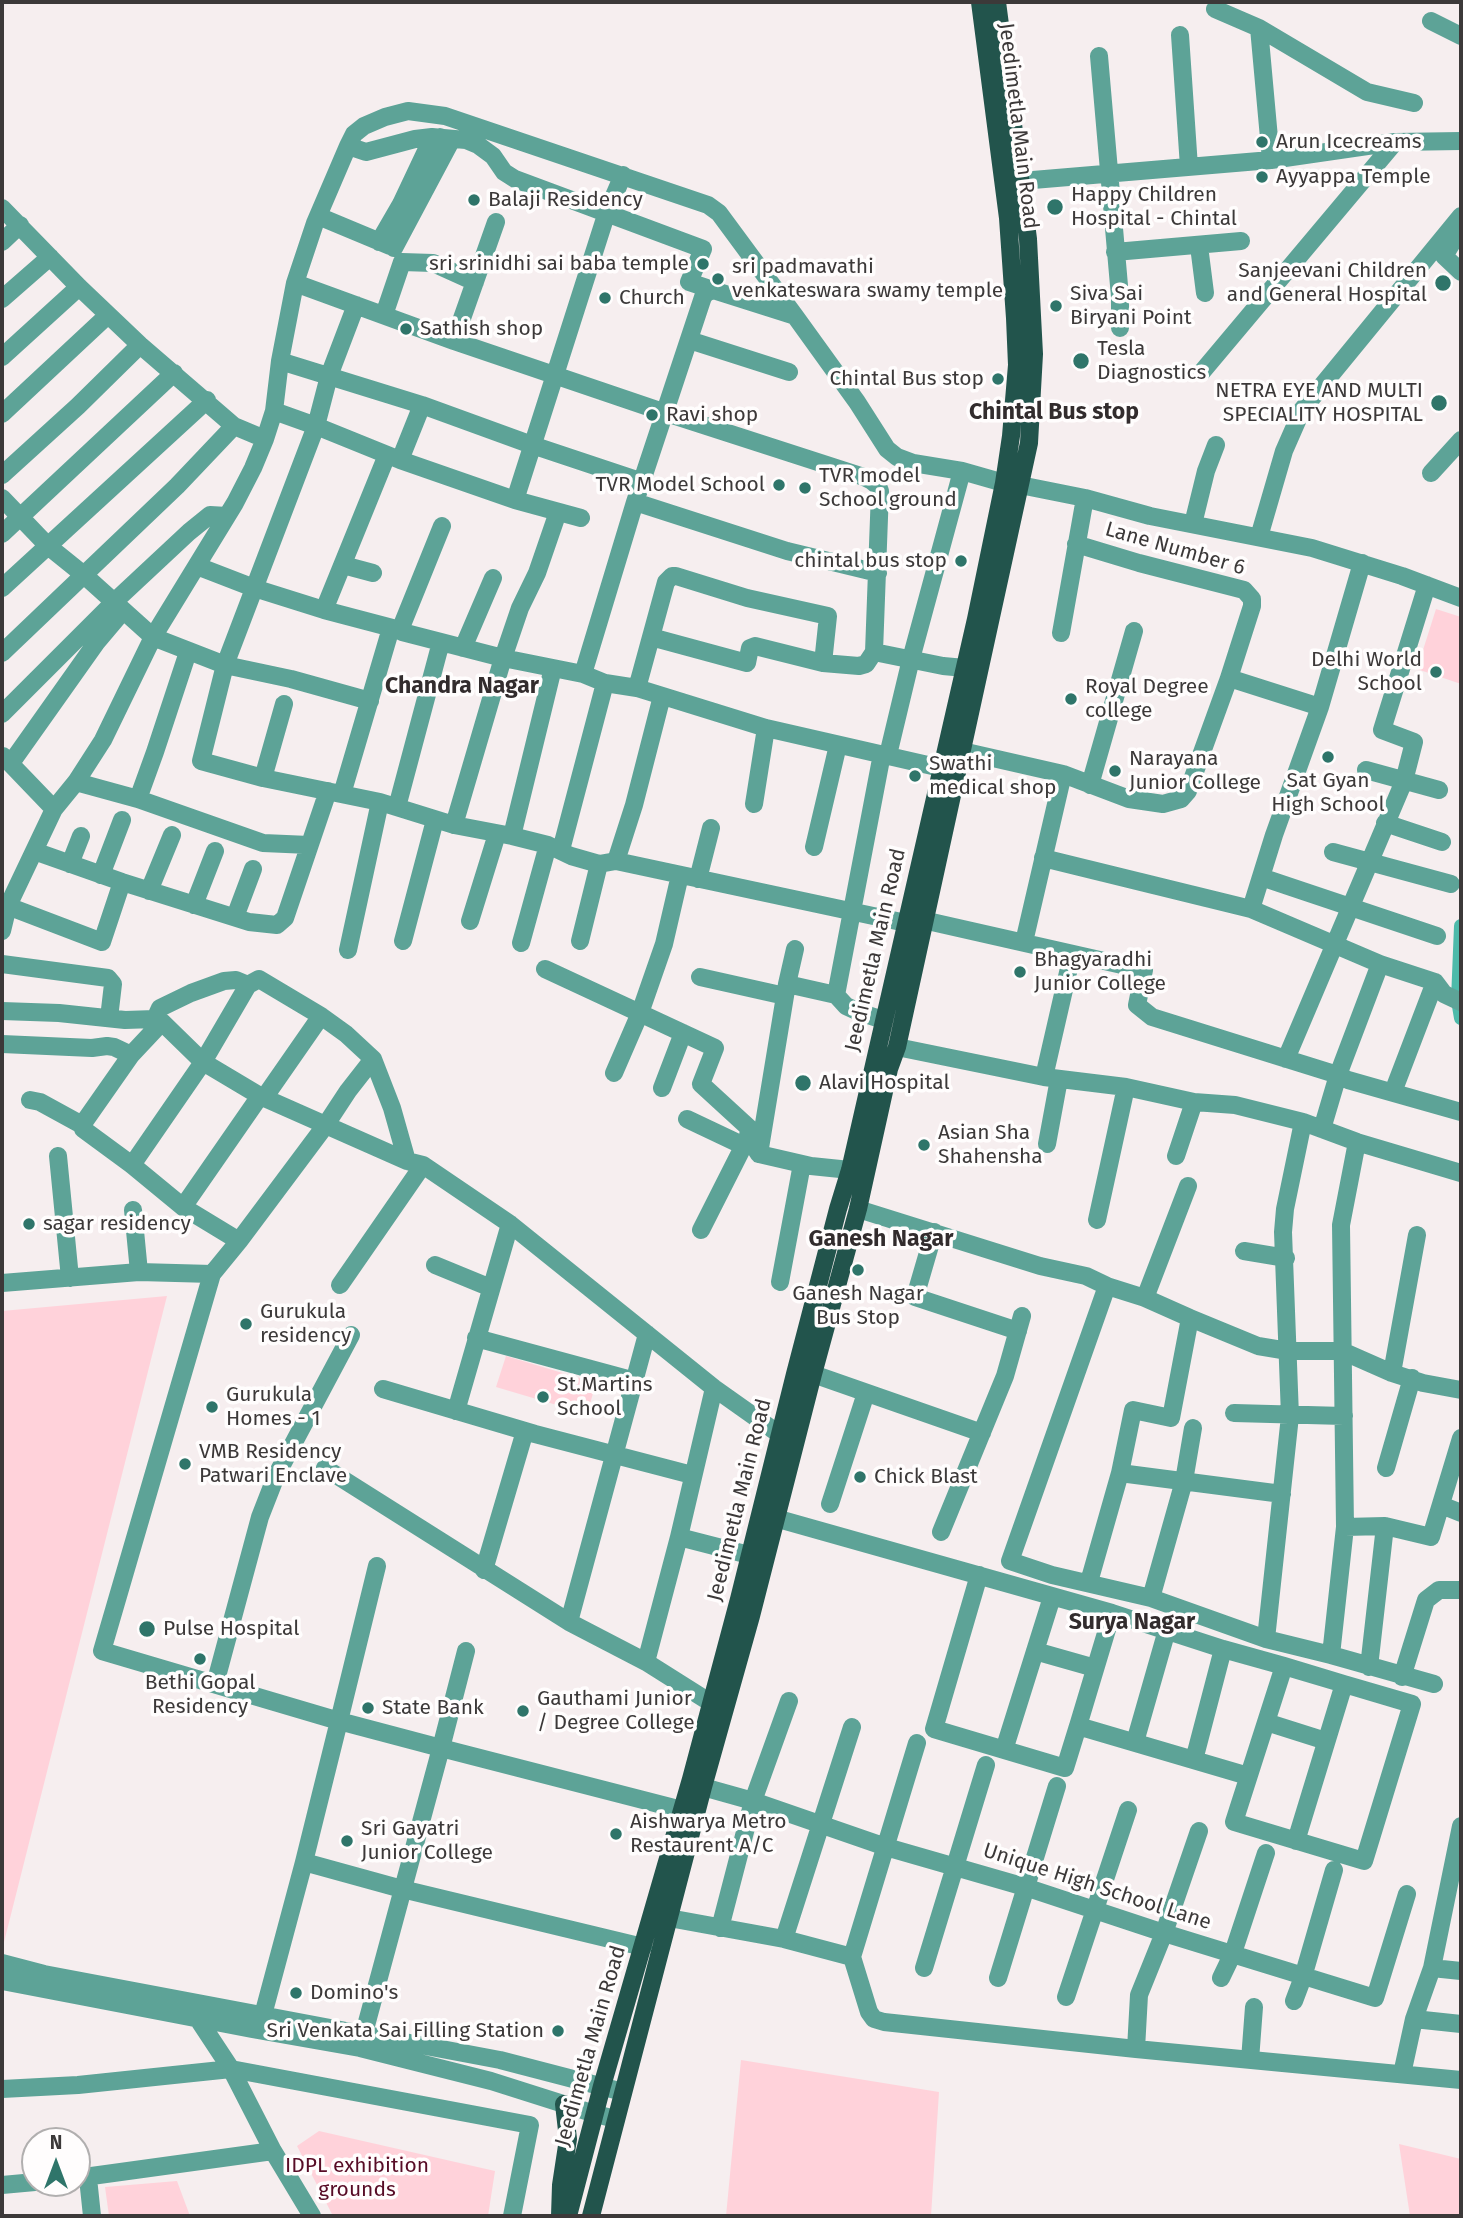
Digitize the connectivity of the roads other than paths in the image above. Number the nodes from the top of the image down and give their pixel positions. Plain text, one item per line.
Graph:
1 (979, 2) edge
2 (997, 2) edge
3 (1215, 9) dead end
4 (1432, 21) dead end
5 (1259, 28) junction
6 (1180, 35) dead end
7 (1461, 36) edge
8 (1099, 56) dead end
9 (1413, 103) dead end
10 (446, 138) junction
11 (1461, 141) edge
12 (1395, 142) junction
13 (348, 146) junction
14 (1271, 160) junction
15 (1189, 167) junction
16 (1108, 174) junction
17 (623, 175) junction
18 (1021, 181) junction
19 (2, 208) edge
20 (607, 212) junction
21 (318, 216) junction
22 (1461, 216) edge
23 (496, 222) dead end
24 (20, 225) junction
25 (1461, 229) edge
26 (1241, 241) dead end
27 (2, 242) edge
28 (1199, 246) junction
29 (392, 251) junction
30 (1115, 252) junction
31 (50, 257) junction
32 (1461, 272) edge
33 (475, 282) junction
34 (295, 283) junction
35 (79, 287) junction
36 (713, 290) junction
37 (1205, 293) dead end
38 (2, 299) edge
39 (356, 305) junction
40 (108, 314) junction
41 (384, 314) junction
42 (795, 316) junction
43 (1119, 328) dead end
44 (689, 340) junction
45 (454, 341) junction
46 (140, 345) junction
47 (2, 358) edge
48 (280, 360) junction
49 (789, 372) dead end
50 (174, 373) junction
51 (1201, 373) dead end
52 (555, 375) junction
53 (329, 376) junction
54 (207, 400) junction
55 (422, 405) junction
56 (274, 411) junction
57 (666, 413) junction
58 (2, 414) edge
59 (234, 426) junction
60 (316, 426) junction
61 (265, 439) junction
62 (1461, 440) edge
63 (1216, 444) dead end
64 (532, 445) junction
65 (394, 458) junction
66 (962, 471) junction
67 (1431, 473) dead end
68 (2, 475) edge
69 (643, 482) junction
70 (1012, 484) junction
71 (2, 498) edge
72 (1085, 498) junction
73 (515, 500) junction
74 (635, 502) junction
75 (558, 512) junction
76 (21, 516) junction
77 (227, 516) junction
78 (581, 518) dead end
79 (1193, 524) junction
80 (442, 526) dead end
81 (2, 534) edge
82 (1259, 537) junction
83 (1076, 544) junction
84 (48, 546) junction
85 (1362, 563) junction
86 (342, 565) junction
87 (197, 566) junction
88 (373, 573) dead end
89 (878, 573) junction
90 (85, 575) junction
91 (493, 578) dead end
92 (1427, 585) junction
93 (2, 588) edge
94 (254, 588) junction
95 (1461, 597) edge
96 (118, 607) junction
97 (324, 610) junction
98 (395, 629) junction
99 (1134, 631) dead end
100 (1062, 633) dead end
101 (153, 637) junction
102 (651, 637) junction
103 (442, 642) junction
104 (463, 648) junction
105 (188, 652) junction
106 (874, 652) junction
107 (2, 653) edge
108 (503, 658) junction
109 (911, 659) junction
110 (823, 663) junction
111 (225, 665) junction
112 (553, 668) junction
113 (965, 668) junction
114 (583, 674) junction
115 (1230, 678) junction
116 (605, 683) junction
117 (637, 688) junction
118 (662, 696) junction
119 (370, 701) junction
120 (284, 704) dead end
121 (1320, 707) junction
122 (2, 714) edge
123 (766, 728) junction
124 (838, 745) junction
125 (962, 751) junction
126 (885, 755) junction
127 (6, 759) edge
128 (941, 768) junction
129 (1366, 770) dead end
130 (1063, 774) junction
131 (263, 778) junction
132 (1404, 781) junction
133 (76, 782) junction
134 (1090, 785) junction
135 (1439, 790) dead end
136 (335, 792) junction
137 (138, 799) junction
138 (754, 804) dead end
139 (389, 805) junction
140 (54, 809) junction
141 (122, 820) dead end
142 (435, 820) junction
143 (1385, 823) junction
144 (454, 825) junction
145 (710, 828) dead end
146 (172, 835) dead end
147 (504, 835) junction
148 (81, 836) dead end
149 (1442, 842) dead end
150 (309, 845) junction
151 (814, 847) dead end
152 (555, 848) junction
153 (215, 851) dead end
154 (34, 852) junction
155 (1333, 852) dead end
156 (1043, 858) junction
157 (607, 862) junction
158 (1368, 863) junction
159 (70, 864) junction
160 (253, 869) dead end
161 (101, 875) junction
162 (689, 877) junction
163 (1261, 877) junction
164 (122, 882) junction
165 (1451, 884) dead end
166 (149, 891) junction
167 (5, 905) edge
168 (194, 905) junction
169 (1350, 907) junction
170 (1251, 909) junction
171 (851, 912) junction
172 (234, 917) junction
173 (471, 921) dead end
174 (914, 922) junction
175 (2, 931) edge
176 (1437, 936) dead end
177 (403, 941) dead end
178 (580, 941) dead end
179 (1024, 942) junction
180 (521, 943) dead end
181 (1335, 945) junction
182 (795, 949) dead end
183 (348, 950) dead end
184 (1072, 955) junction
185 (2, 964) edge
186 (1380, 964) junction
187 (545, 969) dead end
188 (700, 977) dead end
189 (248, 985) junction
190 (1439, 988) junction
191 (786, 990) junction
192 (836, 995) junction
193 (1461, 1002) edge
194 (2, 1011) edge
195 (640, 1013) junction
196 (321, 1016) junction
197 (109, 1018) junction
198 (159, 1020) junction
199 (883, 1020) junction
200 (683, 1033) junction
201 (2, 1044) edge
202 (897, 1047) junction
203 (131, 1055) junction
204 (373, 1059) junction
205 (1286, 1059) junction
206 (203, 1062) junction
207 (614, 1073) dead end
208 (1338, 1075) junction
209 (1052, 1078) junction
210 (1126, 1087) junction
211 (662, 1088) dead end
212 (1393, 1092) junction
213 (262, 1097) junction
214 (30, 1100) dead end
215 (1194, 1102) junction
216 (1461, 1112) edge
217 (687, 1119) dead end
218 (1303, 1122) junction
219 (82, 1125) junction
220 (326, 1126) junction
221 (1322, 1129) junction
222 (1357, 1142) junction
223 (1047, 1144) dead end
224 (750, 1146) junction
225 (58, 1156) dead end
226 (1177, 1156) dead end
227 (415, 1163) junction
228 (802, 1164) junction
229 (132, 1165) junction
230 (850, 1170) junction
231 (1461, 1173) edge
232 (1188, 1186) dead end
233 (183, 1207) junction
234 (858, 1209) junction
235 (132, 1210) dead end
236 (1097, 1220) dead end
237 (510, 1224) junction
238 (701, 1230) dead end
239 (934, 1232) junction
240 (1417, 1235) dead end
241 (239, 1241) junction
242 (1244, 1251) dead end
243 (1286, 1258) junction
244 (435, 1265) dead end
245 (139, 1272) junction
246 (212, 1274) junction
247 (70, 1278) junction
248 (780, 1282) dead end
249 (2, 1283) edge
250 (340, 1285) dead end
251 (1107, 1286) junction
252 (491, 1288) junction
253 (1146, 1298) junction
254 (1190, 1318) junction
255 (351, 1335) dead end
256 (647, 1335) junction
257 (476, 1338) junction
258 (1288, 1351) junction
259 (1342, 1351) junction
260 (1392, 1373) junction
261 (813, 1374) junction
262 (1412, 1378) junction
263 (635, 1381) junction
264 (715, 1388) junction
265 (383, 1389) dead end
266 (1461, 1390) edge
267 (866, 1393) junction
268 (456, 1411) junction
269 (1234, 1413) dead end
270 (1290, 1416) junction
271 (1344, 1416) junction
272 (1193, 1428) dead end
273 (525, 1431) junction
274 (982, 1433) junction
275 (779, 1434) junction
276 (1461, 1438) edge
277 (615, 1455) junction
278 (1459, 1457) edge
279 (325, 1468) dead end
280 (1387, 1468) dead end
281 (1120, 1473) junction
282 (692, 1475) junction
283 (1184, 1481) junction
284 (1282, 1494) junction
285 (830, 1504) dead end
286 (1441, 1505) junction
287 (1461, 1513) edge
288 (775, 1518) junction
289 (1345, 1527) junction
290 (1385, 1527) junction
291 (941, 1532) dead end
292 (679, 1537) junction
293 (749, 1555) junction
294 (377, 1566) dead end
295 (484, 1570) junction
296 (979, 1575) junction
297 (1089, 1582) junction
298 (1461, 1590) edge
299 (748, 1595) junction
300 (1052, 1597) junction
301 (1151, 1598) junction
302 (1112, 1613) junction
303 (569, 1622) junction
304 (1167, 1630) junction
305 (1266, 1639) junction
306 (1223, 1649) junction
307 (466, 1651) dead end
308 (1035, 1651) junction
309 (1331, 1655) junction
310 (646, 1662) junction
311 (1284, 1666) junction
312 (1369, 1667) junction
313 (1095, 1668) junction
314 (1402, 1676) junction
315 (215, 1684) junction
316 (1344, 1684) junction
317 (1434, 1684) dead end
318 (789, 1701) dead end
319 (711, 1703) junction
320 (339, 1721) junction
321 (1266, 1722) junction
322 (1078, 1726) junction
323 (852, 1727) dead end
324 (1326, 1741) junction
325 (1135, 1742) junction
326 (917, 1743) dead end
327 (441, 1748) junction
328 (1004, 1750) junction
329 (1194, 1760) junction
330 (986, 1765) dead end
331 (1248, 1776) junction
332 (1057, 1786) dead end
333 (703, 1787) junction
334 (753, 1801) junction
335 (682, 1810) junction
336 (1128, 1810) dead end
337 (821, 1823) junction
338 (1461, 1826) edge
339 (1199, 1831) dead end
340 (1296, 1841) junction
341 (886, 1847) junction
342 (1266, 1853) dead end
343 (1458, 1856) edge
344 (304, 1862) junction
345 (956, 1866) junction
346 (1334, 1870) dead end
347 (1025, 1887) junction
348 (402, 1889) junction
349 (1407, 1894) dead end
350 (1094, 1910) junction
351 (1453, 1913) edge
352 (669, 1918) junction
353 (720, 1928) junction
354 (1164, 1933) junction
355 (784, 1939) junction
356 (643, 1947) junction
357 (1233, 1953) junction
358 (852, 1957) junction
359 (2, 1964) edge
360 (925, 1968) dead end
361 (1432, 1968) junction
362 (1461, 1972) edge
363 (1303, 1977) junction
364 (998, 1978) dead end
365 (1221, 1978) dead end
366 (2, 1981) edge
367 (1066, 1997) dead end
368 (1294, 2001) dead end
369 (1254, 2007) dead end
370 (263, 2015) junction
371 (1414, 2018) junction
372 (198, 2019) junction
373 (1461, 2024) edge
374 (364, 2033) junction
375 (1136, 2049) junction
376 (1251, 2060) junction
377 (231, 2069) junction
378 (1402, 2074) junction
379 (1461, 2080) edge
380 (602, 2086) junction
381 (2, 2089) edge
382 (623, 2092) junction
383 (564, 2104) junction
384 (595, 2114) junction
385 (615, 2119) junction
386 (273, 2151) junction
387 (91, 2177) edge
388 (21, 2183) edge
389 (2, 2185) edge
390 (87, 2197) edge
391 (92, 2216) edge
392 (312, 2216) edge
393 (512, 2216) edge
394 (560, 2216) edge
395 (568, 2216) edge
396 (592, 2216) edge

1 - 70 main road, Jeedimetla Main Road
2 - 18 main road, Jeedimetla Main Road
3 - 5 street
4 - 7 street
5 - 9 street
5 - 14 street
6 - 15 street
8 - 16 street
10 - 13 street
10 - 20 street
10 - 29 street
11 - 12 street
12 - 14 street
12 - 51 street
13 - 17 street
13 - 21 street
14 - 15 street
15 - 16 street
16 - 18 street
16 - 30 street
17 - 20 street
17 - 42 street
18 - 70 main road, Jeedimetla Main Road
19 - 24 street
20 - 36 street
20 - 52 street
21 - 29 street
21 - 34 street
22 - 82 street
23 - 33 street
24 - 27 street
24 - 31 street
25 - 32 street
26 - 28 street
28 - 30 street
28 - 37 street
29 - 33 street
29 - 41 street
30 - 43 street
31 - 35 street
31 - 38 street
33 - 45 street
34 - 39 street
34 - 48 street
35 - 40 street
35 - 47 street
36 - 42 street
36 - 44 street
39 - 41 street
39 - 53 street
40 - 46 street
40 - 58 street
41 - 45 street
42 - 66 street
44 - 49 street
44 - 57 street
45 - 52 street
46 - 50 street
46 - 68 street
48 - 53 street
48 - 56 street
50 - 54 street
50 - 76 street
52 - 57 street
52 - 64 street
53 - 55 street
53 - 60 street
54 - 59 street
54 - 84 street
55 - 64 street
55 - 65 street
56 - 60 street
56 - 61 street
57 - 69 street
57 - 89 street
59 - 61 street
59 - 90 street
60 - 65 street
60 - 94 street
61 - 77 street
62 - 67 street
63 - 79 street
64 - 69 street
64 - 73 street
65 - 73 street
65 - 86 street
66 - 70 street
66 - 109 street
69 - 74 street
70 - 72 street
70 - 113 main road, Jeedimetla Main Road
70 - 125 main road, Jeedimetla Main Road
71 - 76 street
72 - 79 street
72 - 83 street
73 - 75 street
74 - 89 street
74 - 114 street
75 - 78 street
75 - 108 street
76 - 81 street
76 - 84 street
77 - 87 street
77 - 96 street
79 - 82 street
80 - 98 street
82 - 85 street
83 - 100 street
83 - 115 street, Lane Number 6
84 - 90 street
84 - 93 street
85 - 92 street
85 - 121 street
86 - 88 street
86 - 97 street
87 - 94 street
87 - 101 street
89 - 106 street
90 - 96 street
90 - 107 street
91 - 104 street
92 - 95 street
92 - 132 street
94 - 97 street
94 - 111 street
96 - 101 street
96 - 122 street
96 - 127 street
97 - 98 street
98 - 103 street
98 - 119 street
99 - 134 street
101 - 105 street
101 - 133 street
102 - 110 street
102 - 110 street
102 - 117 street
103 - 104 street
103 - 139 street
104 - 108 street
105 - 111 street
105 - 137 street
106 - 109 street
106 - 110 street
108 - 112 street
108 - 144 street
109 - 113 street
109 - 126 street
111 - 119 street
111 - 131 street
112 - 114 street
112 - 147 street
113 - 128 main road, Jeedimetla Main Road
114 - 116 street
115 - 121 street
115 - 134 street
116 - 117 street
116 - 152 street
117 - 118 street
118 - 123 street
118 - 157 street
119 - 136 street
120 - 131 street
121 - 163 street
123 - 124 street
123 - 138 street
124 - 126 street
124 - 151 street
125 - 130 street
125 - 174 main road, Jeedimetla Main Road
126 - 128 street
126 - 171 street
127 - 140 street
128 - 174 main road, Jeedimetla Main Road
129 - 132 street
130 - 134 street
130 - 156 street
131 - 136 street
132 - 135 street
132 - 143 street
133 - 137 street
133 - 140 street
136 - 139 street
136 - 150 street
137 - 150 street
139 - 142 street
139 - 183 street
140 - 154 street
141 - 161 street
142 - 144 street
142 - 177 street
143 - 149 street
143 - 158 street
144 - 147 street
145 - 162 street
146 - 166 street
147 - 152 street
147 - 173 street
148 - 159 street
150 - 172 street
152 - 157 street
152 - 180 street
153 - 168 street
154 - 159 street
154 - 167 street
155 - 158 street
156 - 170 street
156 - 179 street
157 - 162 street
157 - 178 street
158 - 165 street
158 - 169 street
159 - 161 street
160 - 172 street
161 - 164 street
162 - 171 street
162 - 195 street
163 - 169 street
163 - 170 street
164 - 166 street
164 - 167 street
166 - 168 street
167 - 175 street
168 - 172 street
169 - 176 street
169 - 181 street
170 - 181 street
171 - 174 street
171 - 192 street
174 - 179 street
174 - 199 main road, Jeedimetla Main Road
174 - 202 main road, Jeedimetla Main Road
179 - 184 street
181 - 186 street
181 - 205 street
182 - 191 street
184 - 205 street
184 - 209 street
185 - 197 street
186 - 190 street
186 - 208 street
187 - 195 street
188 - 191 street
189 - 196 street
189 - 198 street
189 - 206 street
190 - 193 street
190 - 212 street
191 - 192 street
191 - 224 street
192 - 199 street
194 - 197 street
195 - 200 street
195 - 207 street
196 - 204 street
196 - 213 street
197 - 198 street
198 - 203 street
198 - 206 street
199 - 230 main road, Jeedimetla Main Road
200 - 211 street
200 - 224 street
201 - 203 street
202 - 209 street
202 - 234 main road, Jeedimetla Main Road
203 - 219 street
204 - 220 street
204 - 227 street
205 - 208 street
206 - 213 street
206 - 229 street
208 - 212 street
208 - 221 street
209 - 210 street
209 - 223 street
210 - 215 street
210 - 236 street
212 - 216 street
213 - 220 street
213 - 233 street
214 - 219 street
215 - 218 street
215 - 226 street
217 - 224 street
218 - 221 street
218 - 243 street
219 - 229 street
220 - 227 street
220 - 241 street
221 - 222 street
222 - 231 street
222 - 259 street
224 - 228 street
224 - 238 street
225 - 247 street
227 - 237 street
227 - 250 street
228 - 230 street
228 - 248 street
229 - 233 street
230 - 275 main road, Jeedimetla Main Road
232 - 253 street
233 - 241 street
234 - 239 street
234 - 261 main road, Jeedimetla Main Road
235 - 245 street
237 - 252 street
237 - 256 street
239 - 251 street
239 - 274 street
240 - 260 street
241 - 246 street
242 - 243 street
243 - 258 street
244 - 252 street
245 - 246 street
245 - 247 street
246 - 315 street
247 - 249 street
251 - 253 street
251 - 297 street
252 - 257 street
253 - 254 street
254 - 258 street
254 - 281 street
255 - 315 street
256 - 263 street
256 - 264 street
257 - 263 street
257 - 268 street
258 - 259 street
258 - 270 street
259 - 260 street
259 - 271 street
260 - 262 street
261 - 267 street
261 - 288 main road, Jeedimetla Main Road
262 - 266 street
262 - 280 street
263 - 277 street
264 - 275 street
264 - 282 street
265 - 268 street
267 - 274 street
267 - 285 street
268 - 273 street
269 - 270 street
270 - 271 street
270 - 284 street
271 - 289 street
272 - 283 street
273 - 277 street
273 - 295 street
274 - 291 street
275 - 293 main road, Jeedimetla Main Road
276 - 278 street
277 - 282 street
277 - 303 street
278 - 286 street
279 - 295 street
281 - 283 street
281 - 297 street
282 - 292 street
283 - 284 street
283 - 301 street
284 - 305 street
286 - 287 street
286 - 290 street
288 - 296 street
288 - 299 main road, Jeedimetla Main Road
289 - 290 street
289 - 309 street
290 - 312 street
292 - 293 street
292 - 310 street
293 - 299 main road, Jeedimetla Main Road
294 - 320 street
295 - 303 street
296 - 300 street
296 - 328 street
297 - 301 street
298 - 314 street
299 - 319 main road, Jeedimetla Main Road
299 - 333 main road, Jeedimetla Main Road
300 - 302 street
300 - 308 street
301 - 305 street
302 - 304 street
302 - 313 street
303 - 310 street
304 - 306 street
304 - 325 street
305 - 309 street
306 - 311 street
306 - 329 street
307 - 327 street
308 - 313 street
308 - 328 street
309 - 312 street
310 - 319 street
311 - 316 street
311 - 321 street
312 - 314 street
313 - 322 street
314 - 317 street
315 - 320 street
316 - 324 street
316 - 340 street
318 - 334 street
319 - 335 main road, Jeedimetla Main Road
320 - 327 street
320 - 344 street
321 - 324 street
321 - 331 street
322 - 325 street
322 - 328 street
323 - 337 street
324 - 340 street
325 - 329 street
326 - 341 street
327 - 335 street
327 - 348 street
329 - 331 street
330 - 345 street
331 - 340 street
332 - 347 street
333 - 334 street, Unique High School Lane
333 - 352 main road, Jeedimetla Main Road
334 - 337 street, Unique High School Lane
334 - 353 street
335 - 356 main road, Jeedimetla Main Road
336 - 350 street
337 - 341 street, Unique High School Lane
337 - 355 street
338 - 343 street
339 - 354 street
341 - 345 street, Unique High School Lane
341 - 358 street
342 - 357 street
343 - 351 street
344 - 348 street
344 - 370 street
345 - 347 street, Unique High School Lane
345 - 360 street
346 - 363 street
347 - 350 street, Unique High School Lane
347 - 364 street
348 - 356 street
348 - 374 street
349 - 363 street, Unique High School Lane
350 - 354 street, Unique High School Lane
350 - 367 street
351 - 361 street
352 - 353 street
352 - 382 main road, Jeedimetla Main Road
353 - 355 street
354 - 357 street, Unique High School Lane
354 - 375 street
355 - 358 street
356 - 380 main road, Jeedimetla Main Road
357 - 363 street, Unique High School Lane
357 - 365 street
358 - 375 street
359 - 370 street
361 - 362 street
361 - 371 street
363 - 368 street
366 - 372 street
369 - 376 street
370 - 374 street
371 - 373 street
371 - 378 street
372 - 377 street
372 - 383 street
374 - 380 street
375 - 376 street
376 - 378 street
377 - 381 street
377 - 386 street
377 - 393 street
378 - 379 street
380 - 382 street
380 - 384 main road, Jeedimetla Main Road
382 - 385 main road, Jeedimetla Main Road
383 - 384 street
383 - 394 main road
384 - 385 street
384 - 395 main road, Jeedimetla Main Road
385 - 396 main road, Jeedimetla Main Road
386 - 387 street
386 - 392 street
388 - 389 street
390 - 391 street

